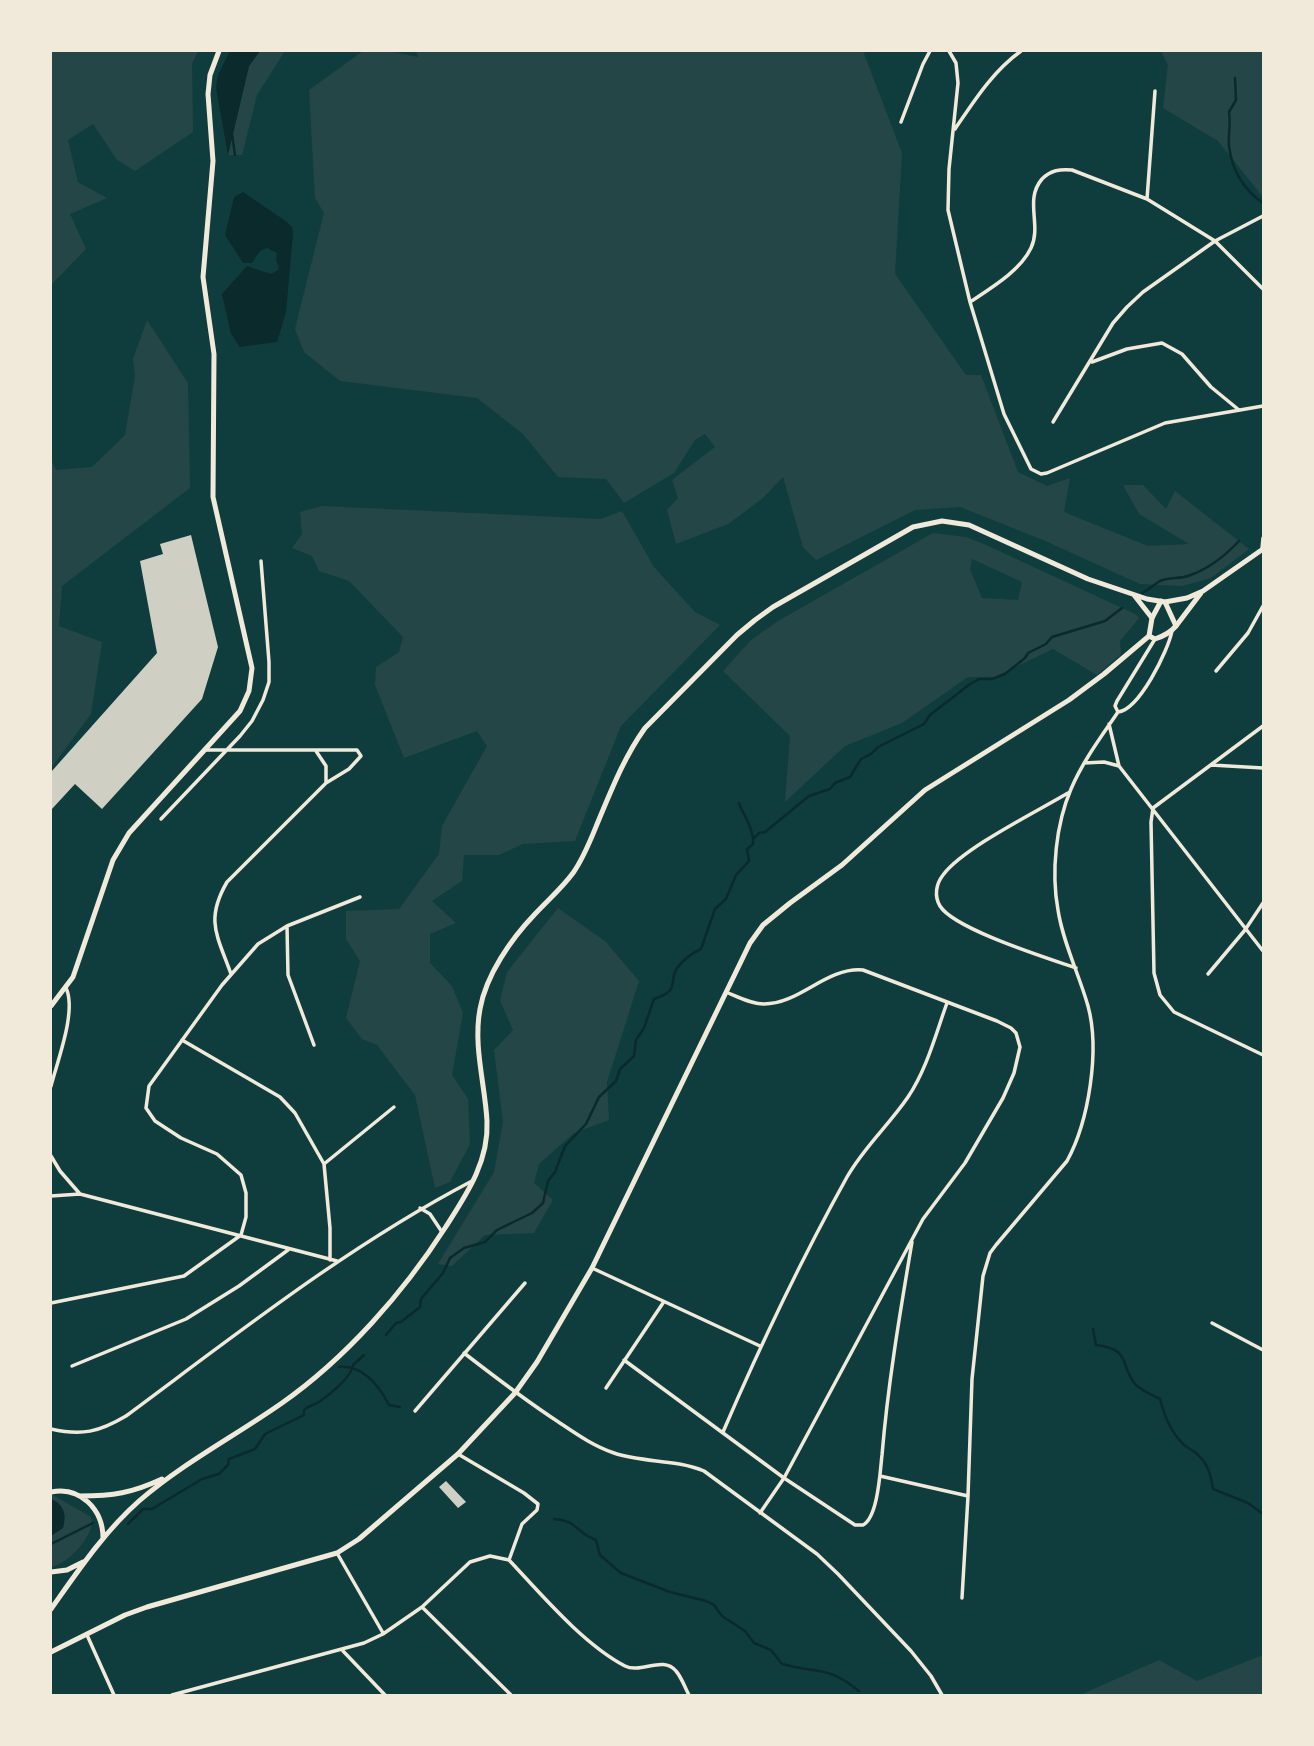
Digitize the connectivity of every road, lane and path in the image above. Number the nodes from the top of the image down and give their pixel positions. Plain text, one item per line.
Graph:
1 (219, 51) edge
2 (930, 51) edge
3 (949, 51) edge
4 (1021, 51) edge
5 (1155, 91) dead end
6 (901, 122) dead end
7 (954, 131) junction
8 (1147, 199) junction
9 (1263, 216) edge
10 (1215, 241) junction
11 (1263, 289) edge
12 (970, 302) junction
13 (1090, 363) junction
14 (1263, 406) edge
15 (1240, 410) junction
16 (1053, 422) dead end
17 (1263, 538) edge
18 (1263, 549) edge
19 (261, 561) dead end
20 (1203, 591) junction
21 (1134, 595) junction
22 (1163, 602) junction
23 (1263, 606) edge
24 (1152, 618) junction
25 (1174, 629) junction
26 (1152, 637) junction
27 (1216, 671) dead end
28 (1118, 712) junction
29 (1110, 724) junction
30 (1263, 726) edge
31 (205, 750) junction
32 (225, 751) junction
33 (316, 751) junction
34 (1084, 763) junction
35 (1209, 765) junction
36 (1119, 766) junction
37 (1263, 768) edge
38 (326, 783) junction
39 (1070, 792) junction
40 (1153, 808) junction
41 (161, 819) dead end
42 (360, 897) dead end
43 (1263, 903) edge
44 (287, 926) junction
45 (1245, 930) junction
46 (1263, 951) edge
47 (1076, 968) junction
48 (231, 974) junction
49 (1208, 974) dead end
50 (66, 988) junction
51 (726, 992) junction
52 (947, 1003) junction
53 (51, 1006) edge
54 (182, 1040) junction
55 (314, 1045) dead end
56 (1263, 1055) edge
57 (51, 1086) edge
58 (394, 1107) dead end
59 (51, 1156) edge
60 (324, 1164) junction
61 (475, 1179) junction
62 (80, 1194) junction
63 (51, 1196) edge
64 (420, 1208) junction
65 (442, 1232) junction
66 (242, 1235) junction
67 (913, 1236) junction
68 (288, 1250) junction
69 (330, 1260) junction
70 (337, 1261) junction
71 (592, 1268) junction
72 (525, 1283) dead end
73 (51, 1303) edge
74 (663, 1303) junction
75 (1212, 1323) dead end
76 (760, 1346) junction
77 (1263, 1350) edge
78 (464, 1353) junction
79 (624, 1360) junction
80 (72, 1366) dead end
81 (606, 1388) dead end
82 (514, 1393) junction
83 (415, 1411) dead end
84 (51, 1429) edge
85 (723, 1432) junction
86 (458, 1454) junction
87 (171, 1475) junction
88 (880, 1476) junction
89 (784, 1478) junction
90 (51, 1486) edge
91 (54, 1491) edge
92 (80, 1496) junction
93 (968, 1496) junction
94 (760, 1513) junction
95 (103, 1538) junction
96 (337, 1553) junction
97 (509, 1560) junction
98 (85, 1561) junction
99 (51, 1572) edge
100 (962, 1598) dead end
101 (422, 1607) junction
102 (51, 1609) edge
103 (86, 1633) junction
104 (383, 1634) junction
105 (343, 1650) junction
106 (51, 1651) edge
107 (114, 1695) edge
108 (172, 1695) edge
109 (385, 1695) edge
110 (511, 1695) edge
111 (689, 1695) edge
112 (942, 1695) edge

1 - 31 main road
2 - 6 street
3 - 7 street
4 - 7 street
5 - 8 street
7 - 12 street
8 - 10 street
8 - 12 street
9 - 10 street
10 - 11 street
10 - 13 street
12 - 15 street
13 - 15 street
13 - 16 street
14 - 15 street
17 - 18 street
18 - 20 main road
19 - 32 street
20 - 22 main road
20 - 25 main road
21 - 22 main road
21 - 24 main road
21 - 61 main road
22 - 24 main road
22 - 25 main road
23 - 27 street
24 - 26 main road
25 - 26 main road
25 - 28 street
26 - 28 street
26 - 51 main road
28 - 29 street
29 - 34 street
29 - 36 street
30 - 35 street
31 - 32 street
31 - 50 main road
32 - 33 street
32 - 41 street
33 - 38 street
33 - 38 street
34 - 36 street
34 - 39 street
35 - 37 street
35 - 40 street
36 - 40 street
38 - 48 street
39 - 47 street
39 - 47 street
40 - 45 street
40 - 56 street
42 - 44 street
43 - 45 street
44 - 48 street
44 - 55 street
45 - 46 street
45 - 49 street
47 - 93 street
48 - 54 street
50 - 53 main road
50 - 57 street
51 - 52 street
51 - 71 main road
52 - 67 street
52 - 76 street
54 - 60 street
54 - 66 street
58 - 60 street
59 - 62 street
60 - 69 street
61 - 64 street
61 - 65 main road
62 - 63 street
62 - 66 street
64 - 65 street
64 - 70 street
65 - 87 main road
66 - 68 street
66 - 73 street
67 - 88 street
67 - 89 street
68 - 69 street
68 - 80 street
69 - 70 street
70 - 84 street
71 - 74 street
71 - 82 main road
72 - 78 street
74 - 76 street
74 - 79 street
75 - 77 street
76 - 85 street
78 - 82 street
78 - 83 street
79 - 81 street
79 - 85 street
82 - 86 main road
82 - 94 street
85 - 89 street
86 - 96 main road
86 - 97 street
87 - 92 main road
87 - 95 main road
88 - 89 street
88 - 93 street
89 - 94 street
90 - 91 main road
91 - 92 main road
92 - 95 main road
93 - 100 street
94 - 112 street
95 - 98 main road
96 - 103 main road
96 - 104 street
97 - 101 street
97 - 111 street
98 - 99 main road
98 - 102 main road
101 - 104 street
101 - 110 street
103 - 106 main road
103 - 107 street
104 - 105 street
105 - 108 street
105 - 109 street

